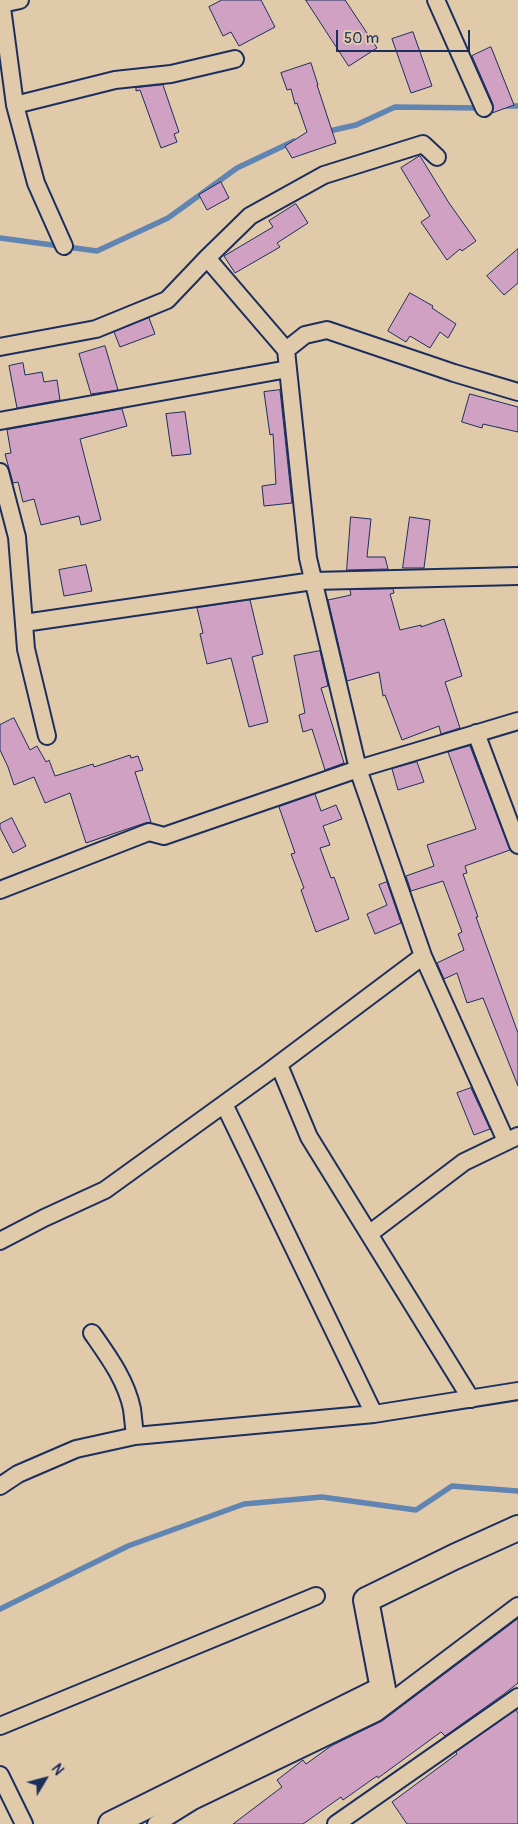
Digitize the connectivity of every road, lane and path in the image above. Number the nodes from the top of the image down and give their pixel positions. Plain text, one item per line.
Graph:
1 (20, 0) edge
2 (441, 1) edge
3 (2, 2) edge
4 (235, 58) dead end
5 (15, 105) junction
6 (484, 108) dead end
7 (437, 156) dead end
8 (64, 246) dead end
9 (207, 258) junction
10 (0, 348) edge
11 (286, 350) junction
12 (288, 369) junction
13 (518, 392) edge
14 (0, 420) edge
15 (0, 472) edge
16 (518, 576) edge
17 (313, 581) junction
18 (24, 623) junction
19 (518, 721) edge
20 (476, 733) junction
21 (46, 736) dead end
22 (358, 769) junction
23 (518, 845) edge
24 (0, 890) edge
25 (423, 956) junction
26 (279, 1065) junction
27 (224, 1104) junction
28 (512, 1139) edge
29 (369, 1234) junction
30 (0, 1241) edge
31 (92, 1333) dead end
32 (518, 1391) edge
33 (471, 1399) junction
34 (374, 1414) junction
35 (135, 1436) junction
36 (0, 1486) edge
37 (518, 1528) edge
38 (316, 1596) dead end
39 (518, 1606) edge
40 (518, 1696) edge
41 (0, 1726) edge
42 (0, 1775) edge
43 (24, 1824) edge
44 (111, 1824) edge
45 (156, 1824) edge
46 (336, 1824) edge

1 - 3 street
2 - 6 street
3 - 5 street
4 - 5 street
5 - 8 street
7 - 9 street
9 - 10 street
9 - 11 street
11 - 12 street
11 - 13 street
12 - 14 street
12 - 17 street
15 - 18 street
16 - 17 street
17 - 18 street
17 - 22 street
18 - 21 street
19 - 20 street
20 - 22 street
20 - 23 street
22 - 24 street
22 - 25 street
25 - 26 street
25 - 28 street
26 - 27 street
26 - 29 street
27 - 30 street
27 - 34 street
28 - 29 street
29 - 33 street
31 - 35 street
32 - 33 street
33 - 34 street
34 - 35 street
35 - 36 street
37 - 44 street
38 - 41 street
39 - 45 street
40 - 46 street
42 - 43 street

